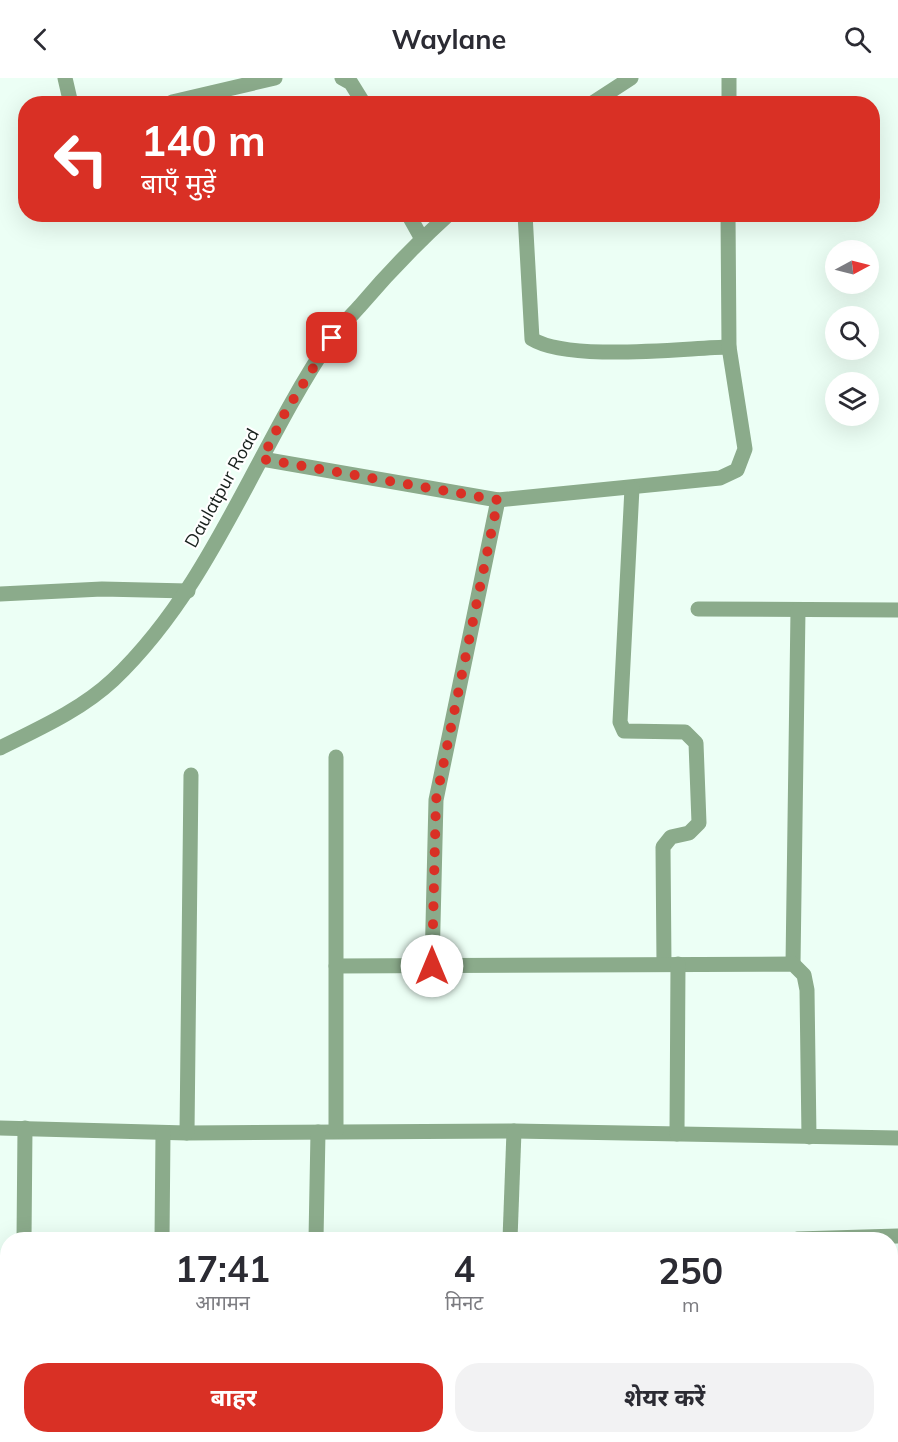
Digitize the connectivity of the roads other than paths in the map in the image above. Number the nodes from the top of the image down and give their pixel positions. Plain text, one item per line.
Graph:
1 (65, 78) edge
2 (275, 78) edge
3 (342, 78) edge
4 (631, 78) edge
5 (729, 78) edge
6 (69, 96) edge
7 (198, 96) edge
8 (359, 96) edge
9 (603, 96) edge
10 (729, 96) edge
11 (412, 222) edge
12 (440, 222) edge
13 (525, 222) edge
14 (728, 222) edge
15 (422, 239) junction
16 (729, 347) junction
17 (262, 459) junction
18 (632, 488) junction
19 (498, 500) junction
20 (188, 591) junction
21 (0, 594) edge
22 (698, 609) dead end
23 (798, 610) junction
24 (898, 610) edge
25 (0, 748) edge
26 (336, 757) dead end
27 (190, 775) dead end
28 (671, 964) junction
29 (793, 964) junction
30 (336, 966) junction
31 (432, 966) junction
32 (0, 1128) edge
33 (25, 1128) junction
34 (336, 1131) junction
35 (514, 1131) junction
36 (318, 1132) junction
37 (163, 1133) junction
38 (187, 1133) junction
39 (677, 1134) junction
40 (809, 1137) junction
41 (898, 1138) edge
42 (24, 1232) edge
43 (162, 1232) edge
44 (316, 1232) edge
45 (510, 1232) edge

1 - 6 street
2 - 7 street
3 - 8 street
4 - 9 street
5 - 10 street
11 - 15 street
12 - 15 street, Daulatpur Road
13 - 16 street
14 - 16 street
15 - 17 street, Daulatpur Road
16 - 18 street
17 - 19 street
17 - 20 street, Daulatpur Road
18 - 19 street
18 - 28 street
19 - 31 street
20 - 21 street
20 - 25 street, Daulatpur Road
22 - 23 street
23 - 24 street
23 - 29 street
26 - 30 street
27 - 38 street
28 - 29 street
28 - 31 street
28 - 39 street
29 - 40 street
30 - 31 street
30 - 34 street
32 - 33 street
33 - 37 street
33 - 42 street
34 - 35 street
34 - 36 street
35 - 39 street
35 - 45 street
36 - 38 street
36 - 44 street
37 - 38 street
37 - 43 street
39 - 40 street
40 - 41 street

